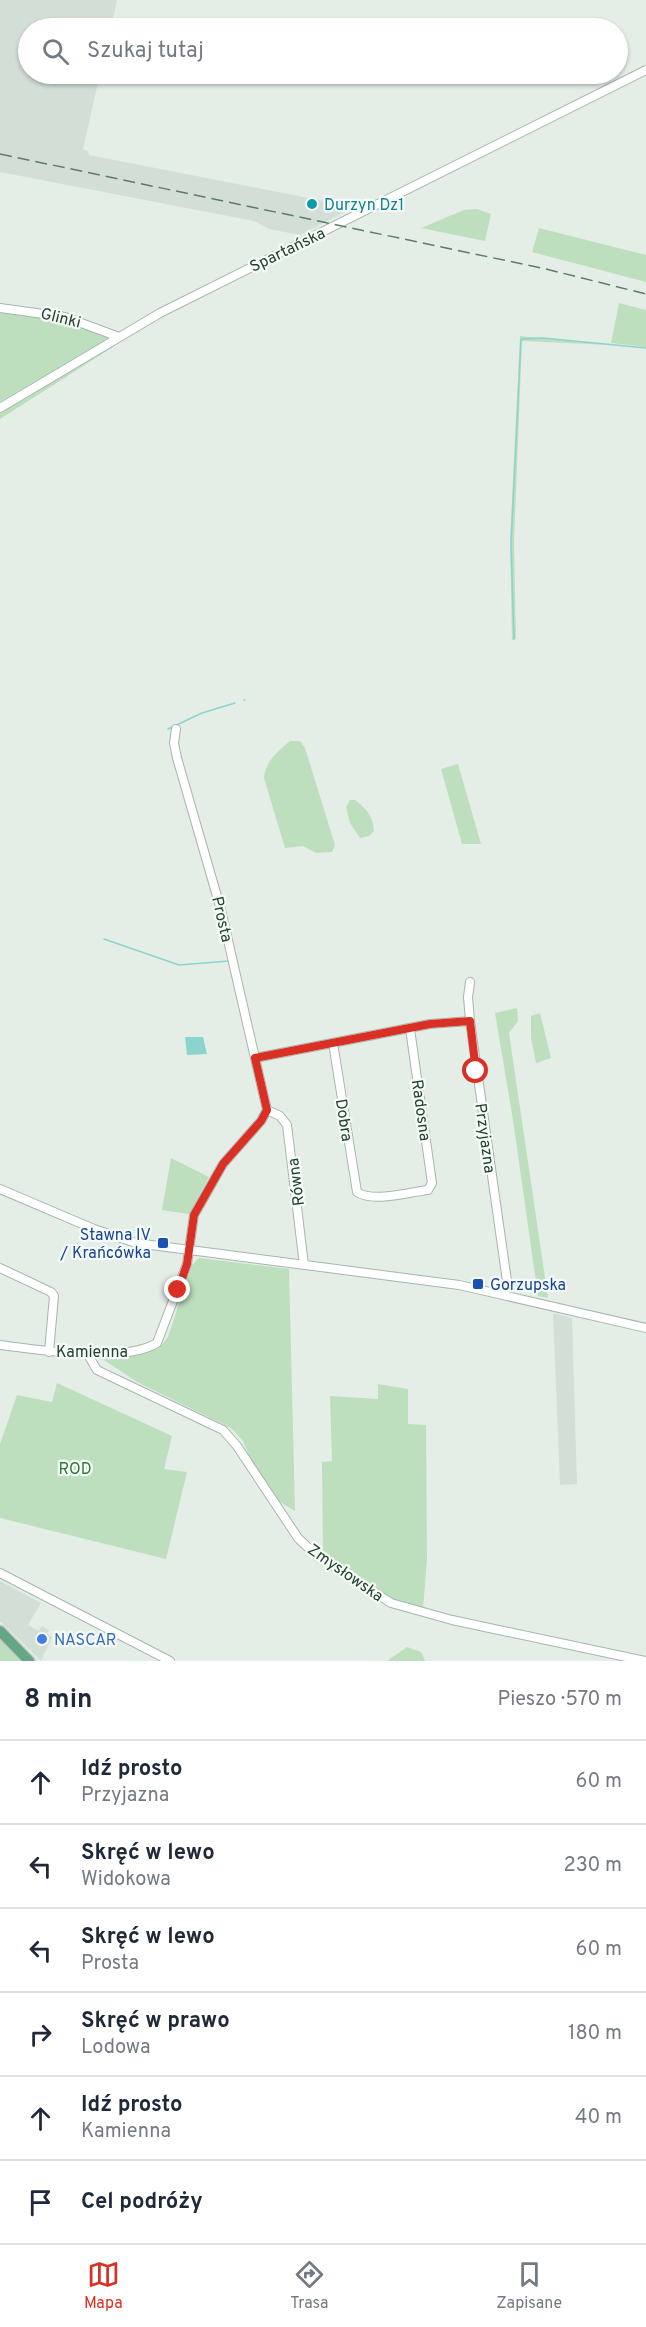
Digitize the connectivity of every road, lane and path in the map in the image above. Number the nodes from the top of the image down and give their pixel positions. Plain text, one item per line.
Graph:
1 (646, 70) edge
2 (628, 79) edge
3 (618, 84) edge
4 (0, 308) edge
5 (119, 337) junction
6 (0, 408) edge
7 (176, 729) dead end
8 (470, 982) dead end
9 (470, 1021) junction
10 (410, 1029) junction
11 (333, 1042) junction
12 (255, 1058) junction
13 (267, 1110) junction
14 (0, 1189) edge
15 (362, 1196) joint
16 (189, 1251) junction
17 (304, 1265) junction
18 (0, 1268) edge
19 (505, 1295) junction
20 (646, 1328) edge
21 (0, 1345) edge
22 (49, 1352) junction
23 (87, 1353) junction
24 (0, 1573) edge
25 (0, 1631) edge
26 (29, 1661) edge
27 (170, 1661) edge
28 (645, 1661) edge

1 - 2 street, Spartańska
3 - 5 street, Spartańska
4 - 5 street, Glinki
5 - 6 street, Spartańska
7 - 12 street, Prosta
8 - 9 street, Przyjazna
9 - 10 street
9 - 19 street, Przyjazna
10 - 11 street
10 - 15 street, Radosna
11 - 12 street
11 - 15 street, Dobra
12 - 13 street, Prosta
13 - 16 street, Kamienna
13 - 17 street, Równa
14 - 16 street
16 - 17 street
16 - 23 street, Kamienna
17 - 19 street
18 - 22 street
19 - 20 street
21 - 22 street, Kamienna
22 - 23 street, Kamienna
23 - 28 street, Zmysłowska
24 - 27 street
25 - 26 main road

